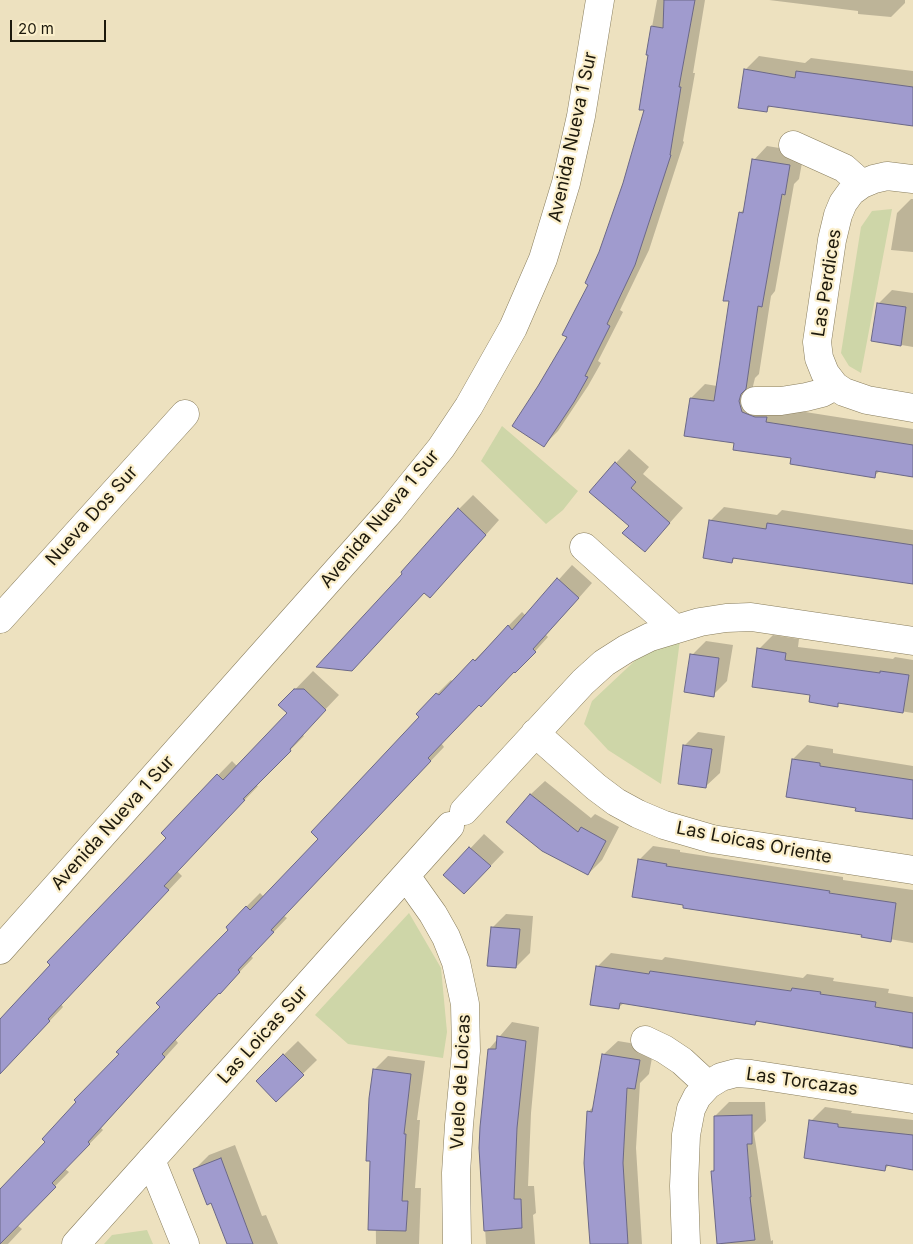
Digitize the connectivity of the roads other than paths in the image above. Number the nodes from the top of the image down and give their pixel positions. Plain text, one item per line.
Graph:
1 (600, 0) edge
2 (793, 144) dead end
3 (913, 179) edge
4 (862, 184) junction
5 (835, 386) junction
6 (755, 401) dead end
7 (913, 408) edge
8 (185, 414) dead end
9 (584, 547) dead end
10 (0, 619) edge
11 (675, 629) junction
12 (913, 641) edge
13 (535, 733) junction
14 (913, 870) edge
15 (406, 876) junction
16 (0, 950) edge
17 (645, 1040) dead end
18 (708, 1085) junction
19 (913, 1099) edge
20 (151, 1160) junction
21 (76, 1244) edge
22 (184, 1244) edge
23 (457, 1244) edge
24 (686, 1244) edge

1 - 16 street, Avenida Nueva 1 Sur
2 - 4 street
3 - 4 street, Las Perdices
4 - 5 street, Las Perdices
5 - 6 street
5 - 7 street
8 - 10 street, Nueva Dos Sur
9 - 11 street
11 - 12 street, Las Loicas Sur
11 - 13 street, Las Loicas Sur
13 - 14 street, Las Loicas Oriente
13 - 15 street, Las Loicas Sur
15 - 20 street, Las Loicas Sur
15 - 23 street, Vuelo de Loicas
17 - 18 street
18 - 19 street, Las Torcazas
18 - 24 street, Las Torcazas
20 - 21 street, Las Loicas Sur
20 - 22 street

